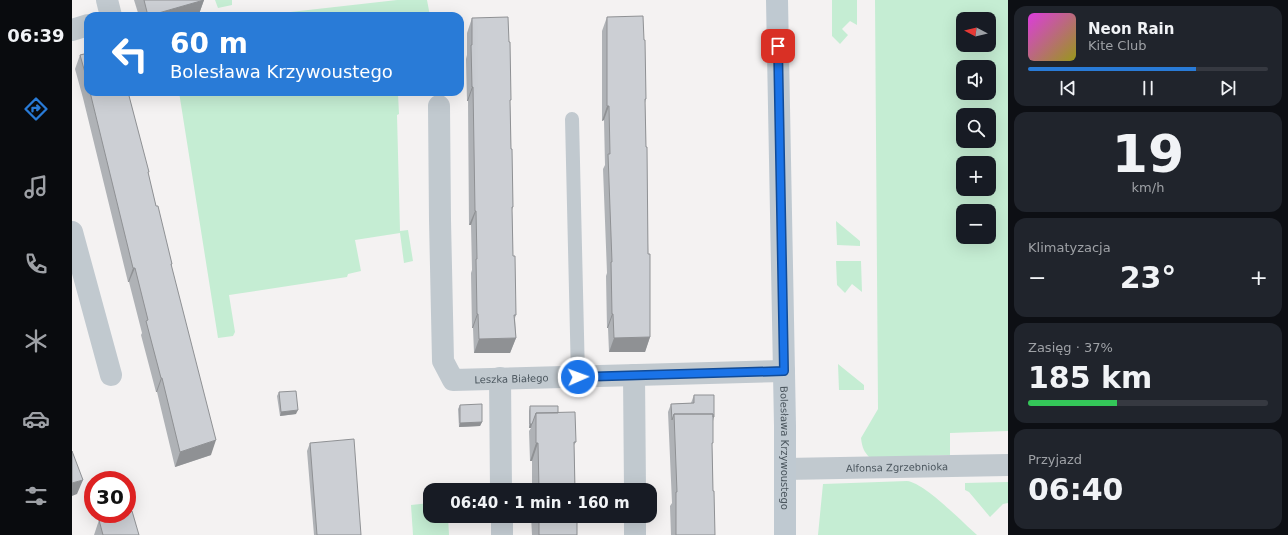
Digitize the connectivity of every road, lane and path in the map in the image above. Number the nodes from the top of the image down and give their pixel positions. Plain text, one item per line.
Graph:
1 (107, 0) edge
2 (777, 0) edge
3 (110, 12) edge
4 (84, 26) edge
5 (72, 30) edge
6 (439, 106) dead end
7 (572, 120) dead end
8 (72, 232) edge
9 (784, 371) junction
10 (111, 375) dead end
11 (634, 375) junction
12 (578, 377) junction
13 (500, 378) junction
14 (1008, 465) edge
15 (785, 469) junction
16 (501, 483) edge
17 (634, 483) edge
18 (502, 523) edge
19 (635, 523) edge
20 (502, 535) edge
21 (635, 535) edge
22 (785, 535) edge

1 - 3 street
2 - 9 street, Bolesława Krzywoustego
4 - 5 street
6 - 13 street, Leszka Białego
7 - 12 lane
8 - 10 street
9 - 11 street, Leszka Białego
9 - 15 street, Bolesława Krzywoustego
11 - 12 street, Leszka Białego
11 - 17 street
12 - 13 street, Leszka Białego
13 - 16 street
14 - 15 street, Alfonsa Zgrzebnioka
15 - 22 street, Bolesława Krzywoustego
18 - 20 street
19 - 21 street

